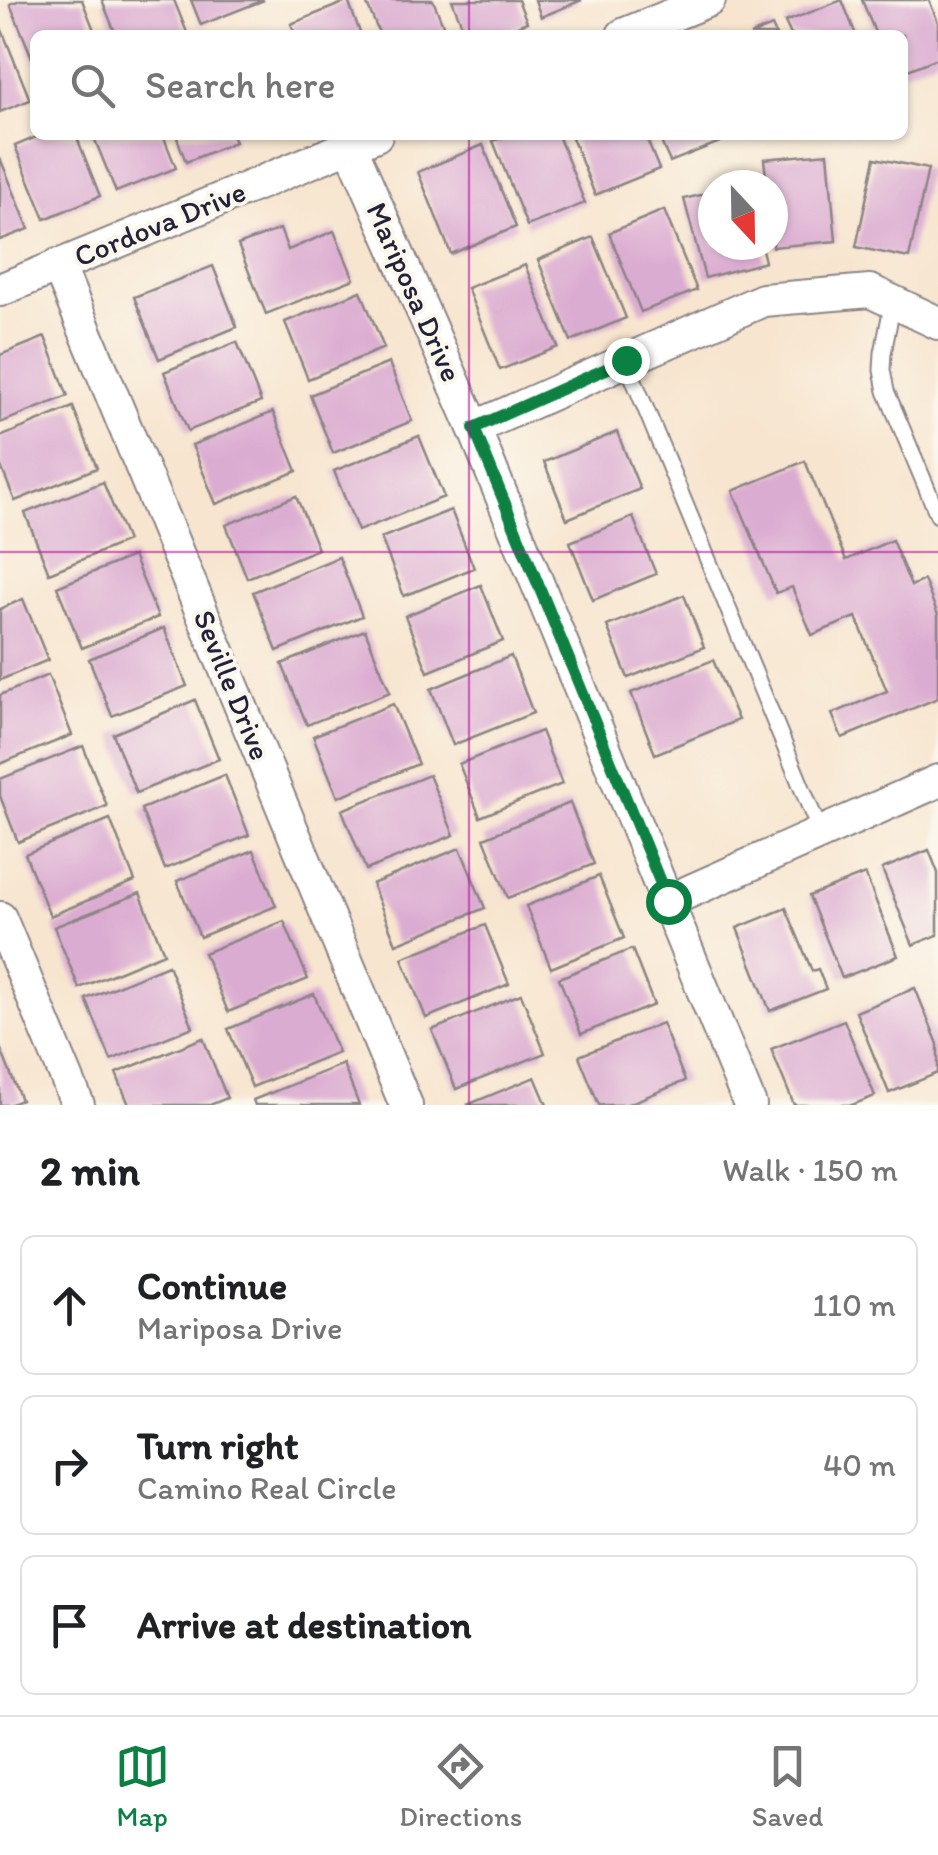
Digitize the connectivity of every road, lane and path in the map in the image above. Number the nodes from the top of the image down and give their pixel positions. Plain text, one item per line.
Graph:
1 (709, 0) edge
2 (674, 7) edge
3 (632, 30) edge
4 (363, 140) edge
5 (58, 265) junction
6 (0, 290) edge
7 (893, 302) junction
8 (938, 323) edge
9 (626, 360) junction
10 (474, 428) junction
11 (938, 516) edge
12 (938, 780) edge
13 (821, 834) junction
14 (668, 901) junction
15 (0, 918) edge
16 (78, 1105) edge
17 (406, 1105) edge
18 (750, 1105) edge

1 - 2 street
2 - 3 street
4 - 5 street, Cordova Drive
4 - 10 street, Mariposa Drive
5 - 6 street, Cordova Drive
5 - 17 street, Seville Drive
7 - 8 street
7 - 9 street
7 - 11 lane
9 - 10 street
9 - 13 lane
10 - 14 street, Mariposa Drive
12 - 13 street
13 - 14 street
14 - 18 street, Mariposa Drive
15 - 16 street

